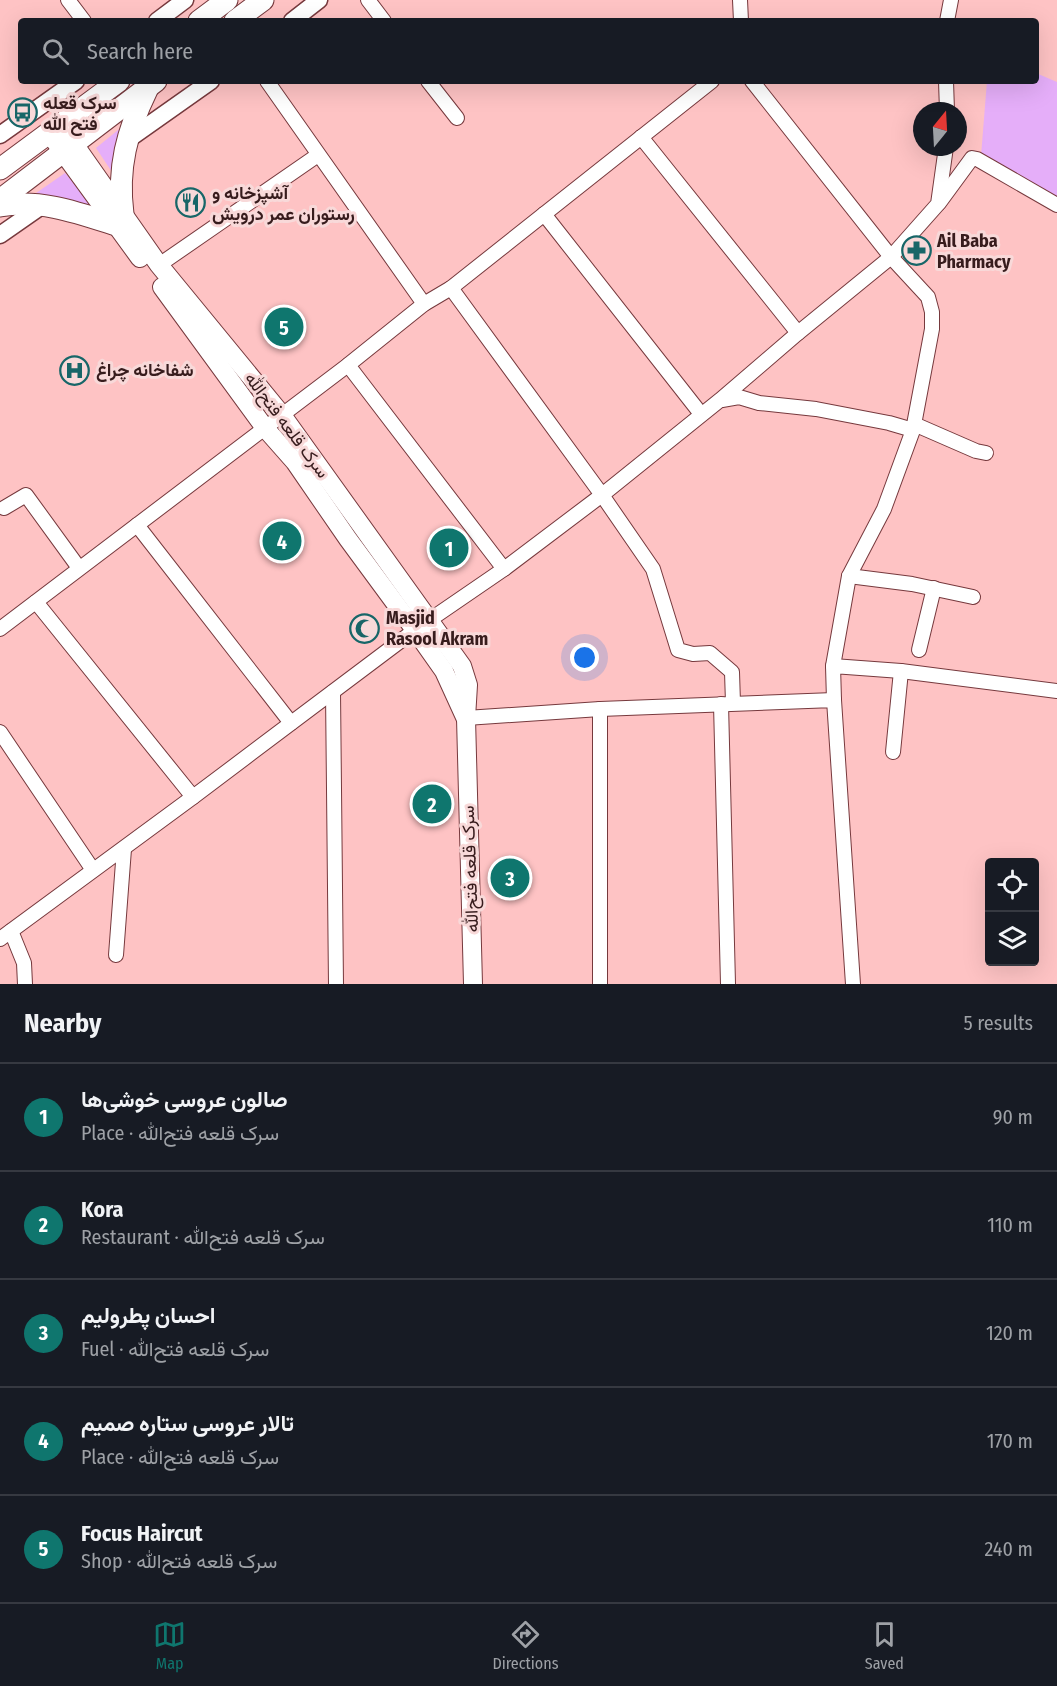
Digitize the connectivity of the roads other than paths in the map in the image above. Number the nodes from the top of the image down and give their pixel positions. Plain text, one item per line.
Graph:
1 (68, 0) edge
2 (185, 0) edge
3 (227, 0) edge
4 (263, 0) edge
5 (319, 0) edge
6 (369, 0) edge
7 (740, 0) edge
8 (951, 0) edge
9 (82, 18) edge
10 (162, 18) edge
11 (203, 18) edge
12 (239, 18) edge
13 (296, 18) edge
14 (382, 18) edge
15 (741, 18) edge
16 (948, 18) edge
17 (71, 84) edge
18 (115, 84) edge
19 (152, 84) edge
20 (207, 84) edge
21 (269, 84) edge
22 (430, 84) edge
23 (708, 84) edge
24 (754, 84) edge
25 (946, 84) edge
26 (947, 102) edge
27 (457, 118) dead end
28 (3, 125) edge
29 (54, 129) junction
30 (641, 136) junction
31 (126, 141) junction
32 (69, 149) junction
33 (318, 155) junction
34 (945, 156) edge
35 (0, 169) edge
36 (0, 200) edge
37 (938, 204) junction
38 (43, 205) junction
39 (1057, 205) edge
40 (0, 206) edge
41 (544, 214) junction
42 (118, 219) junction
43 (0, 235) edge
44 (891, 257) junction
45 (159, 265) junction
46 (451, 288) junction
47 (424, 304) junction
48 (798, 333) junction
49 (348, 365) junction
50 (720, 400) junction
51 (701, 414) junction
52 (282, 415) junction
53 (914, 427) junction
54 (265, 428) junction
55 (986, 453) dead end
56 (602, 495) junction
57 (4, 508) dead end
58 (136, 525) junction
59 (79, 568) junction
60 (504, 569) junction
61 (849, 576) junction
62 (934, 588) junction
63 (973, 597) dead end
64 (36, 602) junction
65 (422, 625) junction
66 (0, 628) edge
67 (919, 650) dead end
68 (833, 666) junction
69 (901, 671) junction
70 (1057, 691) edge
71 (333, 692) junction
72 (834, 700) junction
73 (727, 703) junction
74 (600, 709) junction
75 (466, 718) junction
76 (291, 723) junction
77 (0, 732) edge
78 (893, 752) dead end
79 (193, 797) junction
80 (124, 849) junction
81 (93, 870) junction
82 (5, 935) edge
83 (116, 955) dead end
84 (25, 984) edge
85 (336, 984) edge
86 (473, 984) edge
87 (600, 984) edge
88 (728, 984) edge
89 (853, 984) edge

1 - 9 street
2 - 10 street
3 - 11 main road
4 - 12 main road
5 - 13 street
6 - 14 street
7 - 15 street
8 - 16 street
17 - 28 street
18 - 29 main road
19 - 31 main road
19 - 32 main road
20 - 31 street
21 - 33 street
22 - 27 street
23 - 30 street
24 - 44 street
25 - 26 street
29 - 32 main road, سرک قلعه فتح‌الله
29 - 35 main road
30 - 41 street
30 - 48 street
31 - 42 main road
32 - 36 main road
32 - 42 main road, سرک قلعه فتح‌الله
33 - 45 street
33 - 47 street
34 - 37 street
37 - 39 street
37 - 44 street
38 - 40 main road
38 - 42 main road
38 - 43 street
41 - 46 street
41 - 51 street
42 - 45 main road, سرک قلعه فتح‌الله
42 - 54 main road, سرک قلعه فتح‌الله
44 - 48 street
44 - 53 street
45 - 52 main road, سرک قلعه فتح‌الله
46 - 47 street
46 - 56 street
47 - 49 street
48 - 50 street
49 - 52 street
49 - 60 street
50 - 51 street
50 - 53 street
51 - 56 street
52 - 54 street
52 - 65 main road, سرک قلعه فتح‌الله
53 - 55 street
53 - 61 street
54 - 58 street
54 - 65 main road, سرک قلعه فتح‌الله
56 - 60 street
56 - 73 street
57 - 59 street
58 - 59 street
58 - 76 street
59 - 64 street
60 - 65 street
61 - 62 street
61 - 68 street
62 - 63 street
62 - 67 street
64 - 66 street
64 - 79 street
65 - 71 street
65 - 75 main road, سرک قلعه فتح‌الله
68 - 69 street
68 - 72 street
69 - 70 street
69 - 78 street
71 - 76 street
71 - 85 street
72 - 73 street
72 - 89 street
73 - 74 street
73 - 88 street
74 - 75 street
74 - 87 street
75 - 86 main road, سرک قلعه فتح‌الله
76 - 79 street
77 - 81 street
79 - 80 street
80 - 81 street
80 - 83 street
81 - 82 street
82 - 84 street

